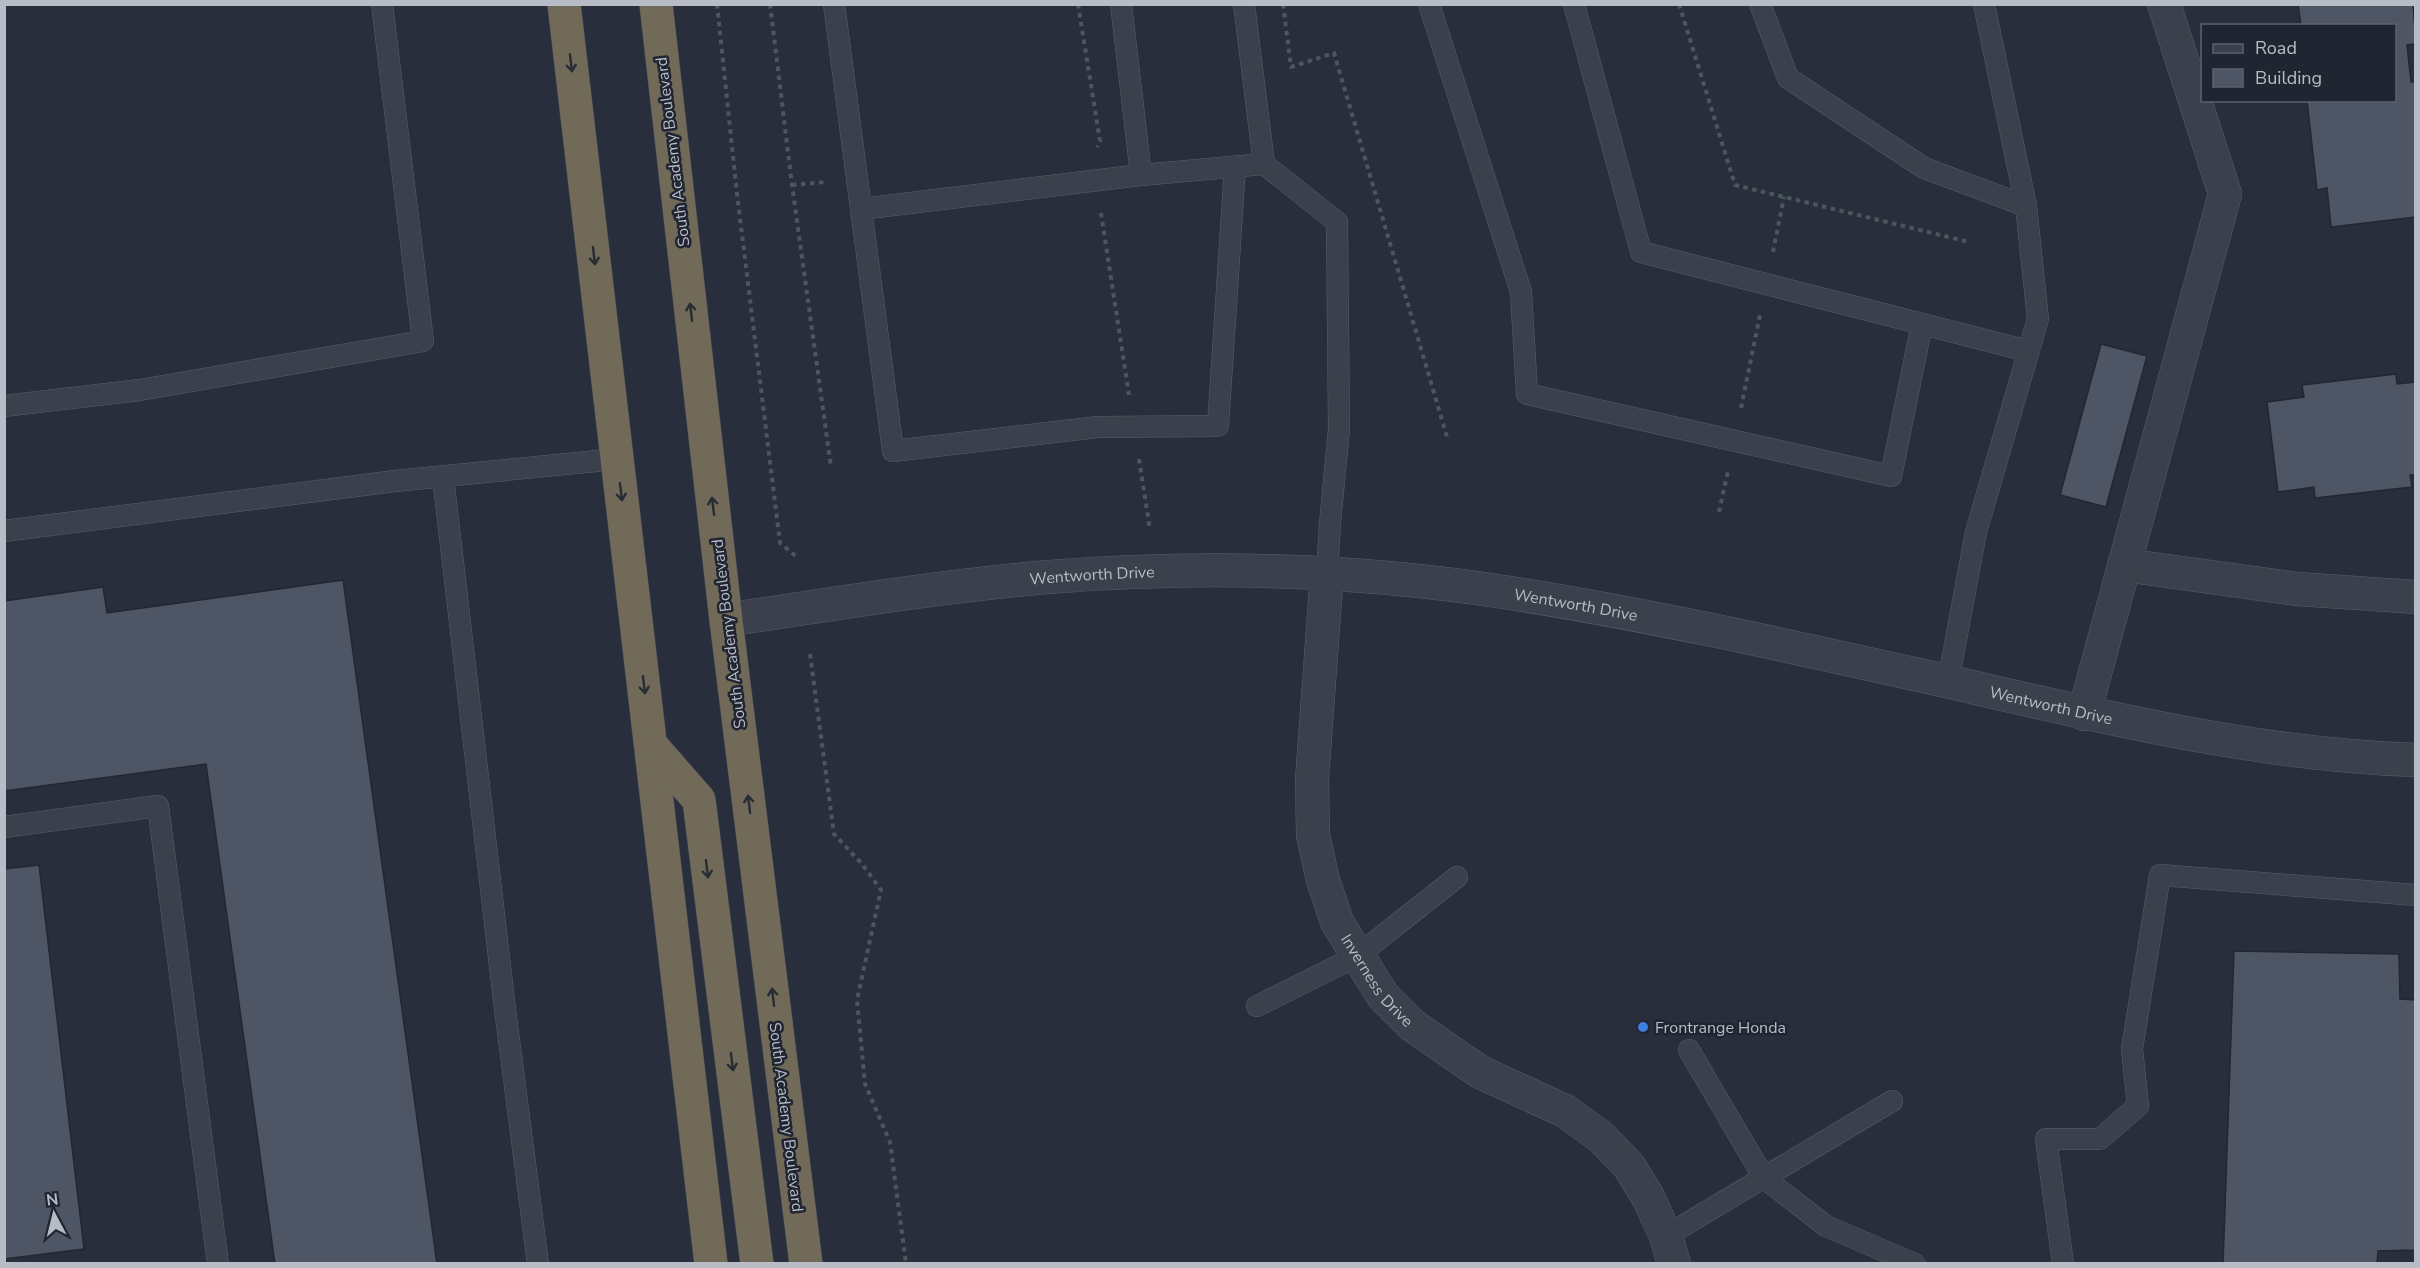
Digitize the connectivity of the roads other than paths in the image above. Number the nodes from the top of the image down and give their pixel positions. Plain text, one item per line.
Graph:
1 (382, 4) edge
2 (564, 4) edge
3 (656, 4) edge
4 (834, 4) edge
5 (1121, 4) edge
6 (1244, 4) edge
7 (1430, 4) edge
8 (1574, 4) edge
9 (1760, 4) edge
10 (1984, 4) edge
11 (2164, 4) edge
12 (1264, 164) junction
13 (1235, 167) junction
14 (1141, 175) junction
15 (2026, 206) junction
16 (861, 209) junction
17 (1922, 324) junction
18 (2028, 351) junction
19 (4, 406) edge
20 (617, 459) junction
21 (443, 477) junction
22 (4, 531) edge
23 (2124, 565) junction
24 (1328, 573) junction
25 (2415, 597) edge
26 (726, 620) junction
27 (1948, 682) junction
28 (2084, 714) junction
29 (651, 745) junction
30 (2415, 760) edge
31 (4, 827) edge
32 (1457, 877) dead end
33 (2415, 895) edge
34 (1357, 956) junction
35 (1257, 1006) dead end
36 (1689, 1050) dead end
37 (1893, 1101) dead end
38 (1764, 1178) junction
39 (1670, 1250) edge
40 (218, 1263) edge
41 (538, 1263) edge
42 (711, 1263) edge
43 (757, 1263) edge
44 (806, 1263) edge
45 (1915, 1263) edge
46 (2062, 1263) edge

1 - 19 lane
2 -> 20 highway
26 -> 3 highway, South Academy Boulevard
4 - 16 lane
5 - 14 lane
6 - 12 lane
7 - 17 lane
8 - 17 lane
9 - 15 lane
10 - 15 lane
11 - 23 street
12 - 13 lane
12 - 24 lane
13 - 14 lane
13 - 16 lane
14 - 16 lane
15 - 18 lane
17 - 18 lane
18 - 27 lane
20 - 21 lane
20 -> 29 highway
21 - 22 lane
21 - 41 lane
23 - 25 street
23 - 28 street
24 - 26 street, Wentworth Drive
24 - 27 street, Wentworth Drive
24 - 34 street, Inverness Drive
44 -> 26 highway, South Academy Boulevard
27 - 28 street, Wentworth Drive
28 - 30 street, Wentworth Drive
29 - 42 highway
29 -> 43 highway
31 - 40 lane
32 - 34 lane
33 - 46 lane
34 - 35 lane
34 - 39 street, Inverness Drive
36 - 38 lane
37 - 38 lane
38 - 39 lane
38 - 45 lane

